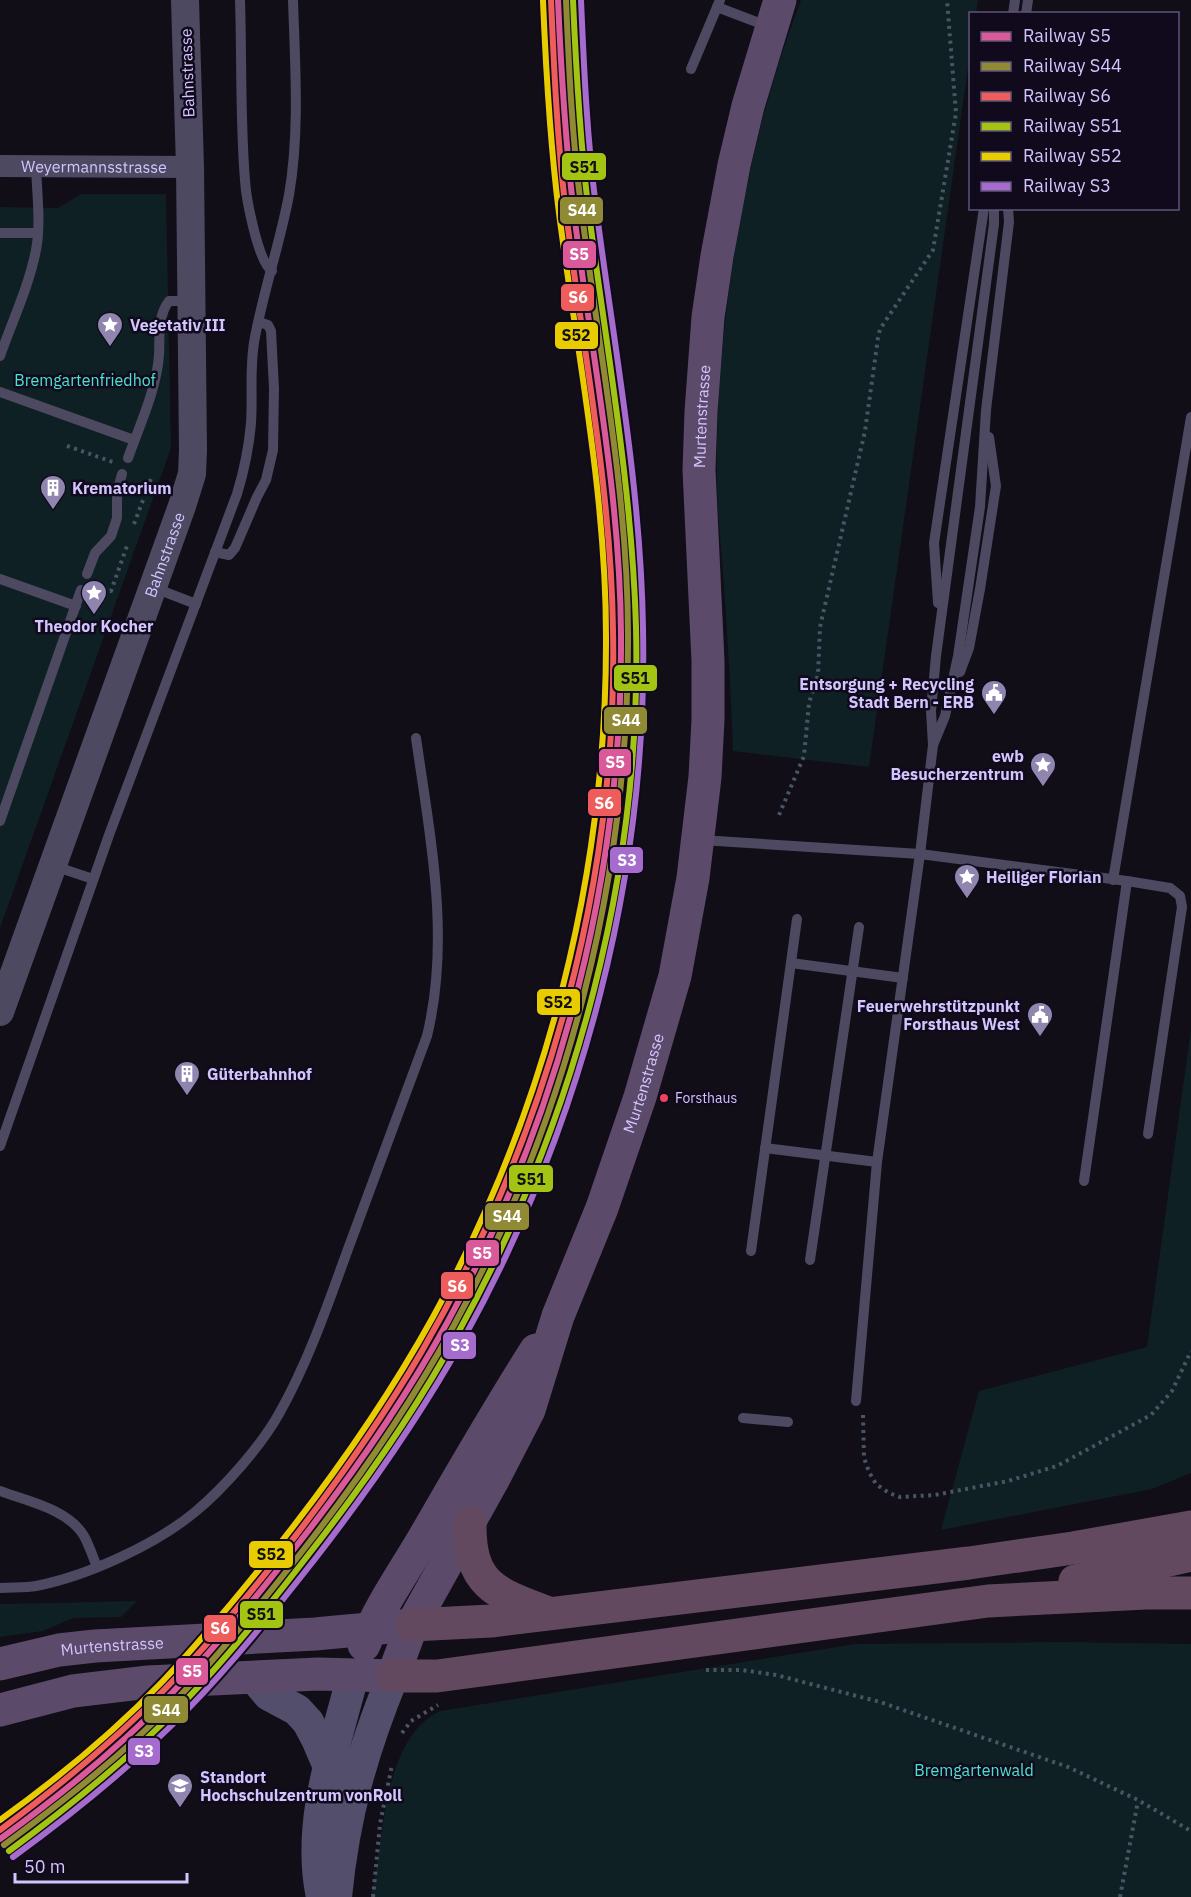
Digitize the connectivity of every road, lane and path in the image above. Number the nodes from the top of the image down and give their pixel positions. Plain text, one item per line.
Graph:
1 (186, 0) edge
2 (240, 0) edge
3 (293, 0) edge
4 (947, 0) edge
5 (719, 3) edge
6 (775, 14) edge
7 (691, 69) dead end
8 (0, 166) edge
9 (36, 167) junction
10 (190, 167) junction
11 (984, 210) edge
12 (994, 210) edge
13 (1008, 210) edge
14 (0, 233) edge
15 (37, 233) junction
16 (272, 271) junction
17 (192, 301) junction
18 (259, 322) junction
19 (0, 356) edge
20 (0, 392) edge
21 (1191, 417) edge
22 (134, 440) junction
23 (67, 446) dead end
24 (128, 458) dead end
25 (115, 463) dead end
26 (122, 474) dead end
27 (215, 552) junction
28 (87, 574) dead end
29 (0, 579) edge
30 (152, 587) junction
31 (81, 590) dead end
32 (196, 604) junction
33 (76, 606) junction
34 (940, 627) junction
35 (416, 738) dead end
36 (933, 745) junction
37 (779, 815) dead end
38 (0, 821) edge
39 (697, 840) junction
40 (920, 854) junction
41 (53, 866) junction
42 (93, 879) junction
43 (1113, 880) junction
44 (1127, 881) junction
45 (797, 919) dead end
46 (859, 927) dead end
47 (791, 963) junction
48 (853, 972) junction
49 (903, 978) junction
50 (0, 1012) edge
51 (1148, 1134) dead end
52 (0, 1146) edge
53 (765, 1148) junction
54 (825, 1155) junction
55 (877, 1162) junction
56 (1084, 1181) dead end
57 (751, 1251) dead end
58 (810, 1260) dead end
59 (558, 1316) junction
60 (1191, 1351) edge
61 (856, 1401) joint
62 (743, 1418) dead end
63 (788, 1422) dead end
64 (0, 1491) edge
65 (470, 1522) junction
66 (1188, 1534) edge
67 (97, 1567) junction
68 (0, 1587) edge
69 (1191, 1593) edge
70 (988, 1601) junction
71 (551, 1614) junction
72 (412, 1626) junction
73 (370, 1630) junction
74 (0, 1664) edge
75 (699, 1670) dead end
76 (353, 1675) junction
77 (393, 1676) junction
78 (254, 1677) junction
79 (447, 1701) dead end
80 (0, 1710) edge
81 (399, 1736) dead end
82 (392, 1762) dead end
83 (329, 1767) junction
84 (1138, 1800) junction
85 (1191, 1831) edge
86 (322, 1897) edge
87 (336, 1897) edge
88 (373, 1897) edge
89 (1120, 1897) edge

1 - 10 street, Bahnstrasse
2 - 16 lane
3 - 16 lane
4 - 37 path
5 - 6 lane
5 - 7 lane
6 - 39 main road, Murtenstrasse
8 - 9 street, Weyermannsstrasse
9 - 10 street, Weyermannsstrasse
9 - 15 lane
10 - 17 street, Bahnstrasse
11 - 34 lane
12 - 34 lane
13 - 36 lane
14 - 15 lane
15 - 19 lane
16 - 18 lane
17 - 22 lane
17 - 30 street, Bahnstrasse
18 - 27 lane
18 - 27 lane
20 - 22 lane
21 - 43 lane
22 - 24 lane
23 - 25 path
26 - 28 lane
27 - 32 lane
29 - 33 lane
30 - 32 lane
30 - 41 street, Bahnstrasse
31 - 33 lane
32 - 42 lane
33 - 38 lane
34 - 36 lane
35 - 67 lane
36 - 40 lane
39 - 40 lane
39 - 59 main road, Murtenstrasse
40 - 43 lane
40 - 49 lane
41 - 42 lane
41 - 50 street, Bahnstrasse
42 - 52 lane
43 - 44 lane
44 - 51 lane
44 - 56 lane
45 - 47 lane
46 - 48 lane
47 - 48 lane
47 - 53 lane
48 - 49 lane
48 - 54 lane
49 - 55 lane
53 - 54 lane
53 - 57 lane
54 - 55 lane
54 - 58 lane
55 - 61 lane
59 - 65 main road, Murtenstrasse
59 - 73 main road, Murtenstrasse
60 - 61 path
62 - 63 lane
64 - 67 lane
65 - 71 highway
65 - 72 main road, Murtenstrasse
66 - 70 highway
66 - 71 highway
67 - 68 lane
69 - 70 highway
70 - 77 highway
71 - 72 highway
72 - 73 main road, Murtenstrasse
72 - 77 main road, Murtenstrasse
73 - 74 main road, Murtenstrasse
73 - 76 main road, Murtenstrasse
75 - 84 path
76 - 77 main road
76 - 78 main road
76 - 83 main road
77 - 87 main road
78 - 80 main road
78 - 83 main road
79 - 81 path
82 - 88 path
83 - 86 main road
84 - 85 path
84 - 89 path

